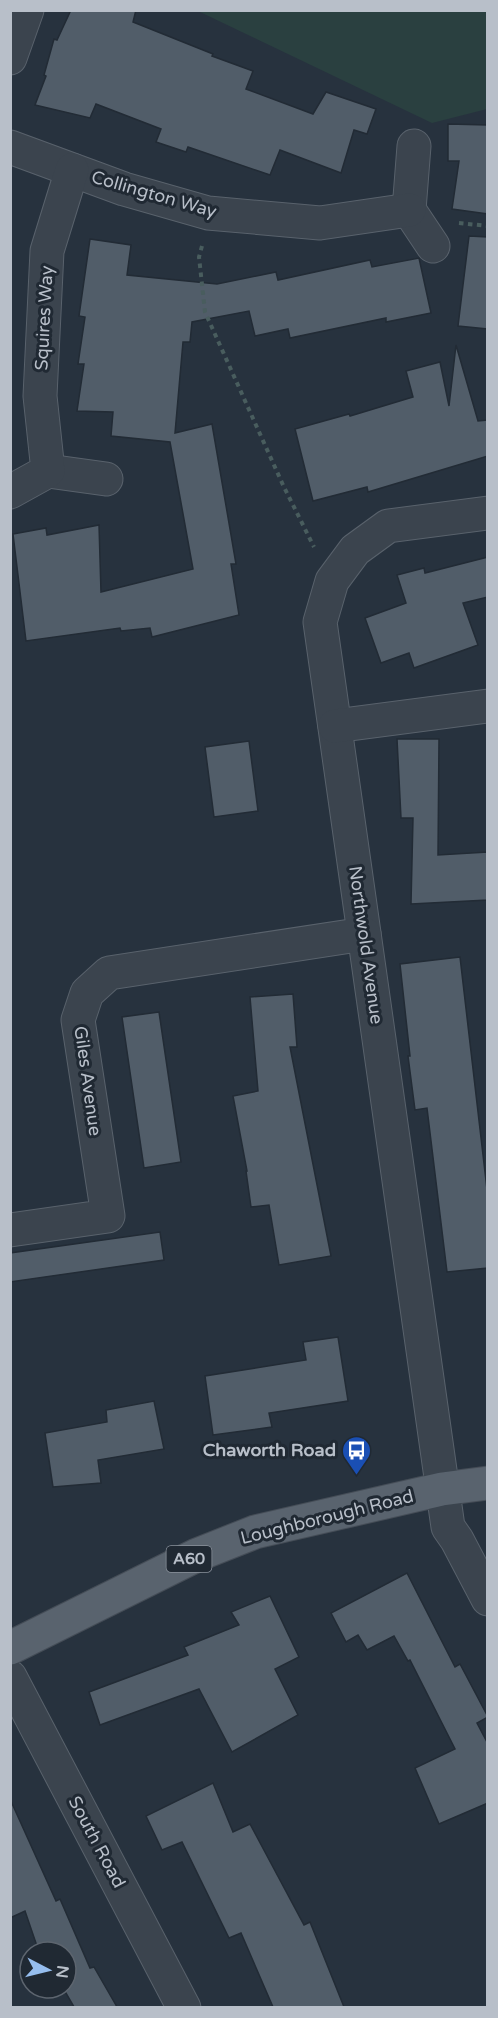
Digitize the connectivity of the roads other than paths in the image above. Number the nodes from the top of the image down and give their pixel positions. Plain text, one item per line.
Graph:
1 (27, 10) edge
2 (10, 58) edge
3 (414, 146) dead end
4 (10, 147) edge
5 (72, 170) junction
6 (409, 210) junction
7 (433, 246) dead end
8 (48, 471) junction
9 (106, 479) dead end
10 (10, 492) edge
11 (488, 513) edge
12 (488, 706) edge
13 (335, 726) junction
14 (364, 934) junction
15 (10, 1230) edge
16 (488, 1483) edge
17 (442, 1489) junction
18 (488, 1599) edge
19 (10, 1648) edge
20 (10, 1677) edge
21 (184, 2007) edge

1 - 2 street
3 - 6 street
4 - 5 street, Collington Way
5 - 6 street, Collington Way
5 - 8 street, Squires Way
6 - 7 street
8 - 9 street
8 - 10 street
11 - 13 street, Northwold Avenue
12 - 13 street
13 - 14 street, Northwold Avenue
14 - 15 street, Giles Avenue
14 - 17 street, Northwold Avenue
16 - 17 main road, Loughborough Road / A60
17 - 18 street
17 - 19 main road, Loughborough Road / A60
20 - 21 street, South Road

